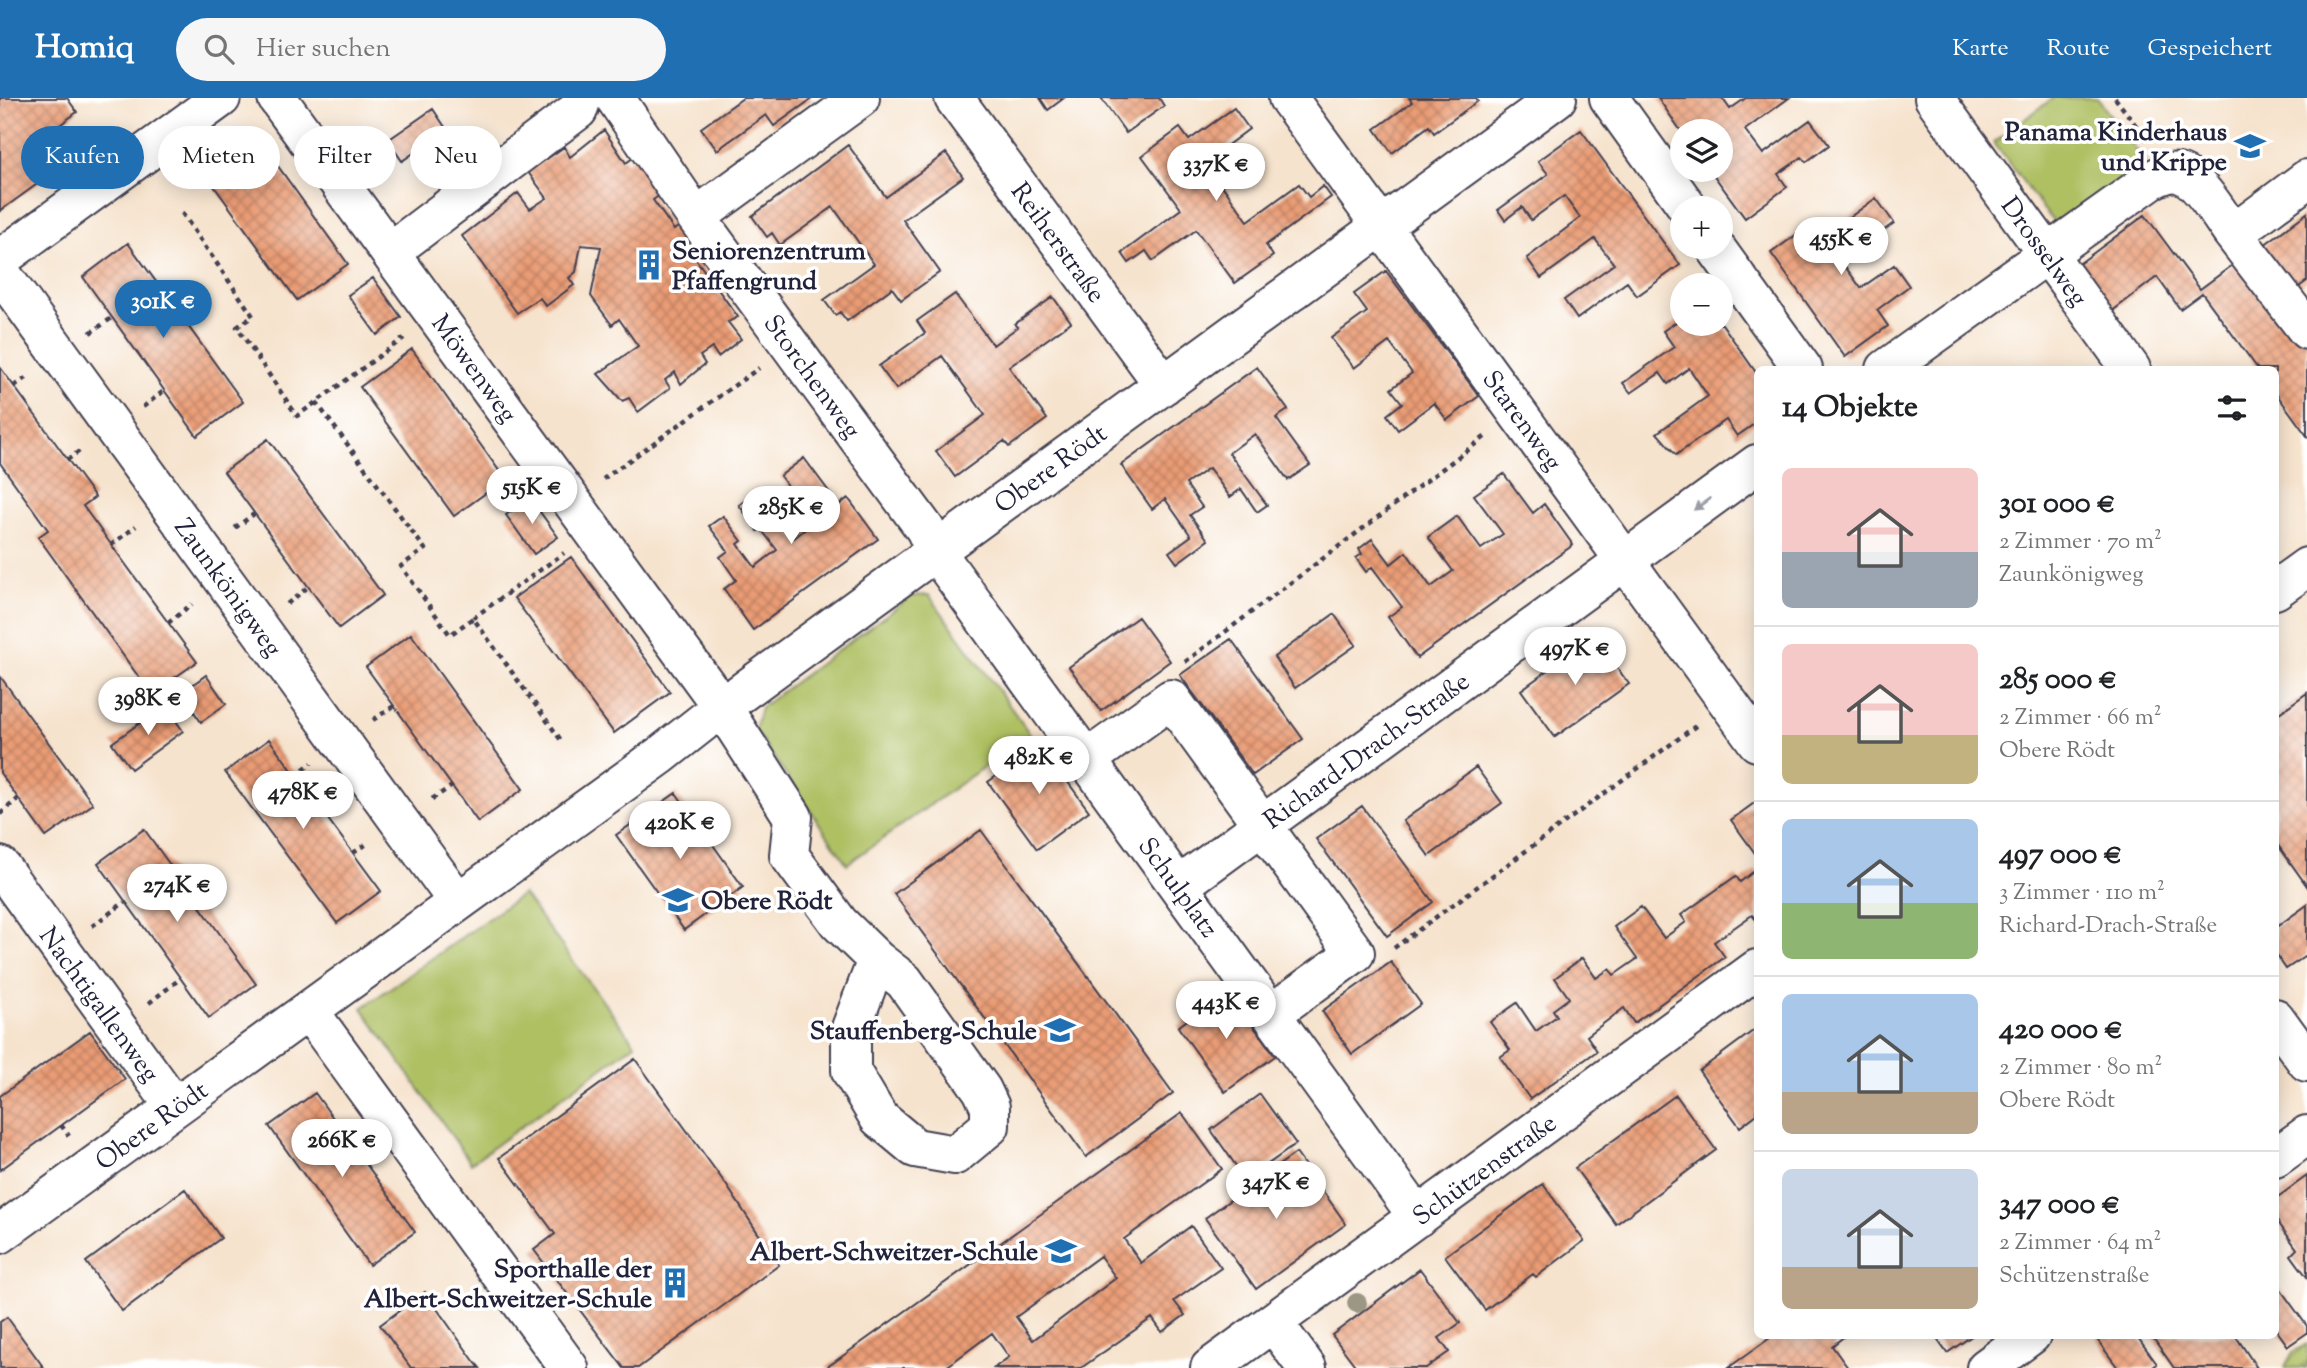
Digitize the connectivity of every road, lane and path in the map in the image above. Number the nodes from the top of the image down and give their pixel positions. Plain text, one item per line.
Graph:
1 (222, 98) edge
2 (277, 98) edge
3 (582, 98) edge
4 (615, 98) edge
5 (860, 98) edge
6 (954, 98) edge
7 (1288, 98) edge
8 (1557, 98) edge
9 (1609, 98) edge
10 (1934, 98) edge
11 (2115, 98) edge
12 (2168, 173) junction
13 (2307, 179) edge
14 (1679, 196) edge
15 (182, 214) dead end
16 (696, 217) junction
17 (1381, 227) junction
18 (2233, 234) junction
19 (390, 252) junction
20 (2046, 253) junction
21 (0, 259) edge
22 (1724, 259) edge
23 (0, 272) edge
24 (436, 315) junction
25 (2307, 330) edge
26 (791, 345) junction
27 (1801, 366) edge
28 (1890, 366) edge
29 (2129, 366) edge
30 (22, 381) dead end
31 (1164, 385) junction
32 (13, 386) dead end
33 (316, 402) junction
34 (1517, 412) junction
35 (1754, 466) edge
36 (572, 501) junction
37 (594, 531) junction
38 (117, 540) dead end
39 (111, 545) dead end
40 (936, 552) junction
41 (1625, 560) junction
42 (173, 618) dead end
43 (473, 618) junction
44 (168, 623) dead end
45 (1171, 699) junction
46 (1729, 702) junction
47 (722, 707) junction
48 (1754, 738) edge
49 (563, 743) dead end
50 (1086, 760) junction
51 (301, 770) dead end
52 (295, 775) dead end
53 (19, 799) dead end
54 (0, 814) edge
55 (1263, 826) junction
56 (0, 866) edge
57 (1178, 887) junction
58 (458, 902) junction
59 (1355, 953) junction
60 (877, 960) junction
61 (1754, 971) edge
62 (309, 1010) junction
63 (1271, 1014) junction
64 (2279, 1024) edge
65 (2307, 1062) edge
66 (175, 1107) junction
67 (2307, 1135) edge
68 (2279, 1155) edge
69 (1418, 1217) junction
70 (0, 1234) edge
71 (1273, 1322) junction
72 (2026, 1339) edge
73 (569, 1368) edge
74 (1210, 1368) edge
75 (1307, 1368) edge
76 (1986, 1368) edge

1 - 21 street
2 - 19 street, Möwenweg
3 - 19 street
4 - 16 street, Storchenweg
5 - 16 street
6 - 31 street, Reiherstraße
7 - 17 street, Starenweg
8 - 17 street, Obere Rödt
9 - 14 street
10 - 20 street, Drosselweg
11 - 12 path
12 - 18 street
12 - 20 street
13 - 18 street
15 - 33 path
16 - 26 street, Storchenweg
17 - 31 street, Obere Rödt
17 - 34 street, Starenweg
18 - 25 street
19 - 24 street, Möwenweg
20 - 28 street
20 - 29 street, Drosselweg
22 - 27 street
23 - 58 street, Zaunkönigweg
24 - 33 path
24 - 36 street, Möwenweg
26 - 36 path
26 - 40 street, Storchenweg
30 - 32 path
31 - 40 street, Obere Rödt
33 - 43 path
34 - 41 street, Starenweg
34 - 45 path
35 -> 41 street, Richard-Drach-Straße
36 - 37 street, Möwenweg
37 - 43 path
37 - 47 street, Möwenweg
38 - 39 path
40 - 47 street, Obere Rödt
40 - 50 street, Schulplatz
41 - 46 street, Starenweg
41 - 55 street, Richard-Drach-Straße
42 - 44 path
43 - 49 path
45 - 50 street
45 - 55 street
46 - 48 street, Starenweg
46 - 59 path
47 - 58 street, Obere Rödt
47 - 60 street, Möwenweg
50 - 57 street, Schulplatz
51 - 52 path
53 - 54 path
55 - 57 street, Richard-Drach-Straße
55 - 59 street
56 - 66 street, Nachtigallenweg
57 - 63 street, Schulplatz
58 - 62 street, Obere Rödt
59 - 63 street
60 - 60 street, Möwenweg
61 - 69 street, Schützenstraße
62 - 66 street, Obere Rödt
62 - 73 street
63 - 69 street, Schulplatz
64 - 65 street
66 - 70 street, Obere Rödt
67 - 68 street
69 - 71 street, Schützenstraße
71 - 74 street, Schützenstraße
71 - 75 street
72 - 76 street

